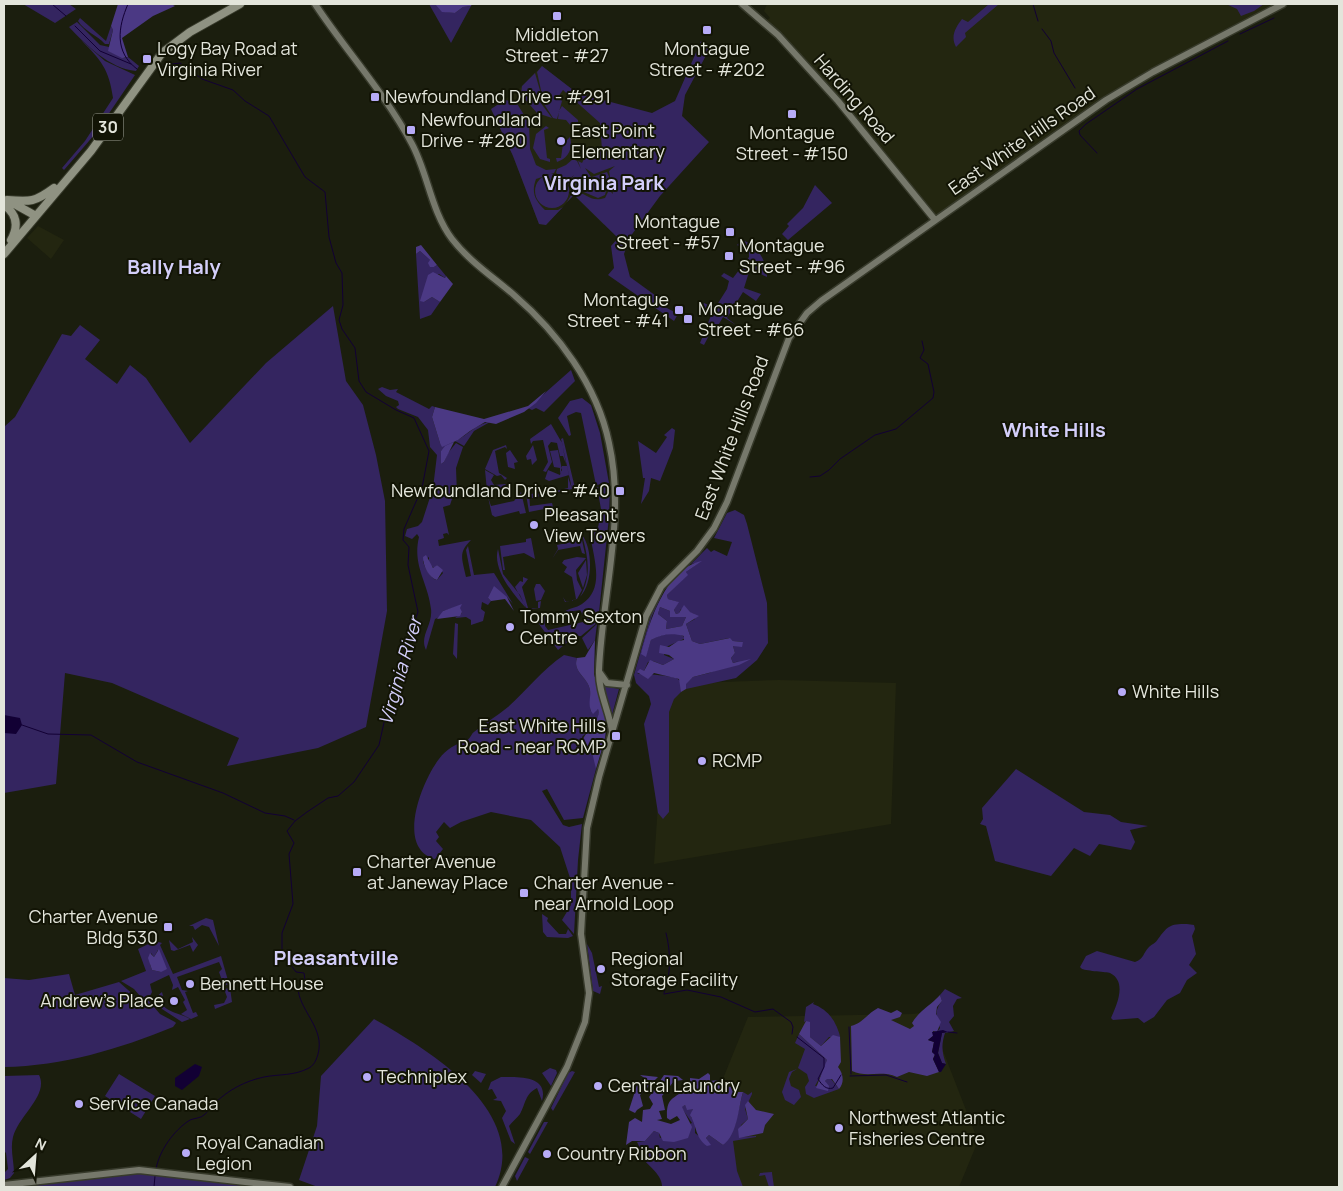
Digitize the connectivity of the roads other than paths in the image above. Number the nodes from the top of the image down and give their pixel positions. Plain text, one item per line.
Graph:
1 (240, 4) edge
2 (315, 4) edge
3 (742, 4) edge
4 (1283, 4) edge
5 (61, 186) junction
6 (5, 201) edge
7 (36, 216) junction
8 (935, 220) junction
9 (6, 251) edge
10 (599, 672) junction
11 (627, 685) junction
12 (613, 735) junction
13 (4, 1185) edge
14 (290, 1187) edge
15 (502, 1187) edge

1 - 5 main road, 30
2 - 10 street
3 - 8 street, Harding Road
4 - 8 street, East White Hills Road
5 - 6 main road
5 - 7 main road, 30
6 - 7 main road
6 - 9 main road
7 - 9 main road, 30
8 - 11 street, East White Hills Road
10 - 11 street
10 - 12 street
11 - 12 street, East White Hills Road
12 - 15 street, East White Hills Road
13 - 14 street

